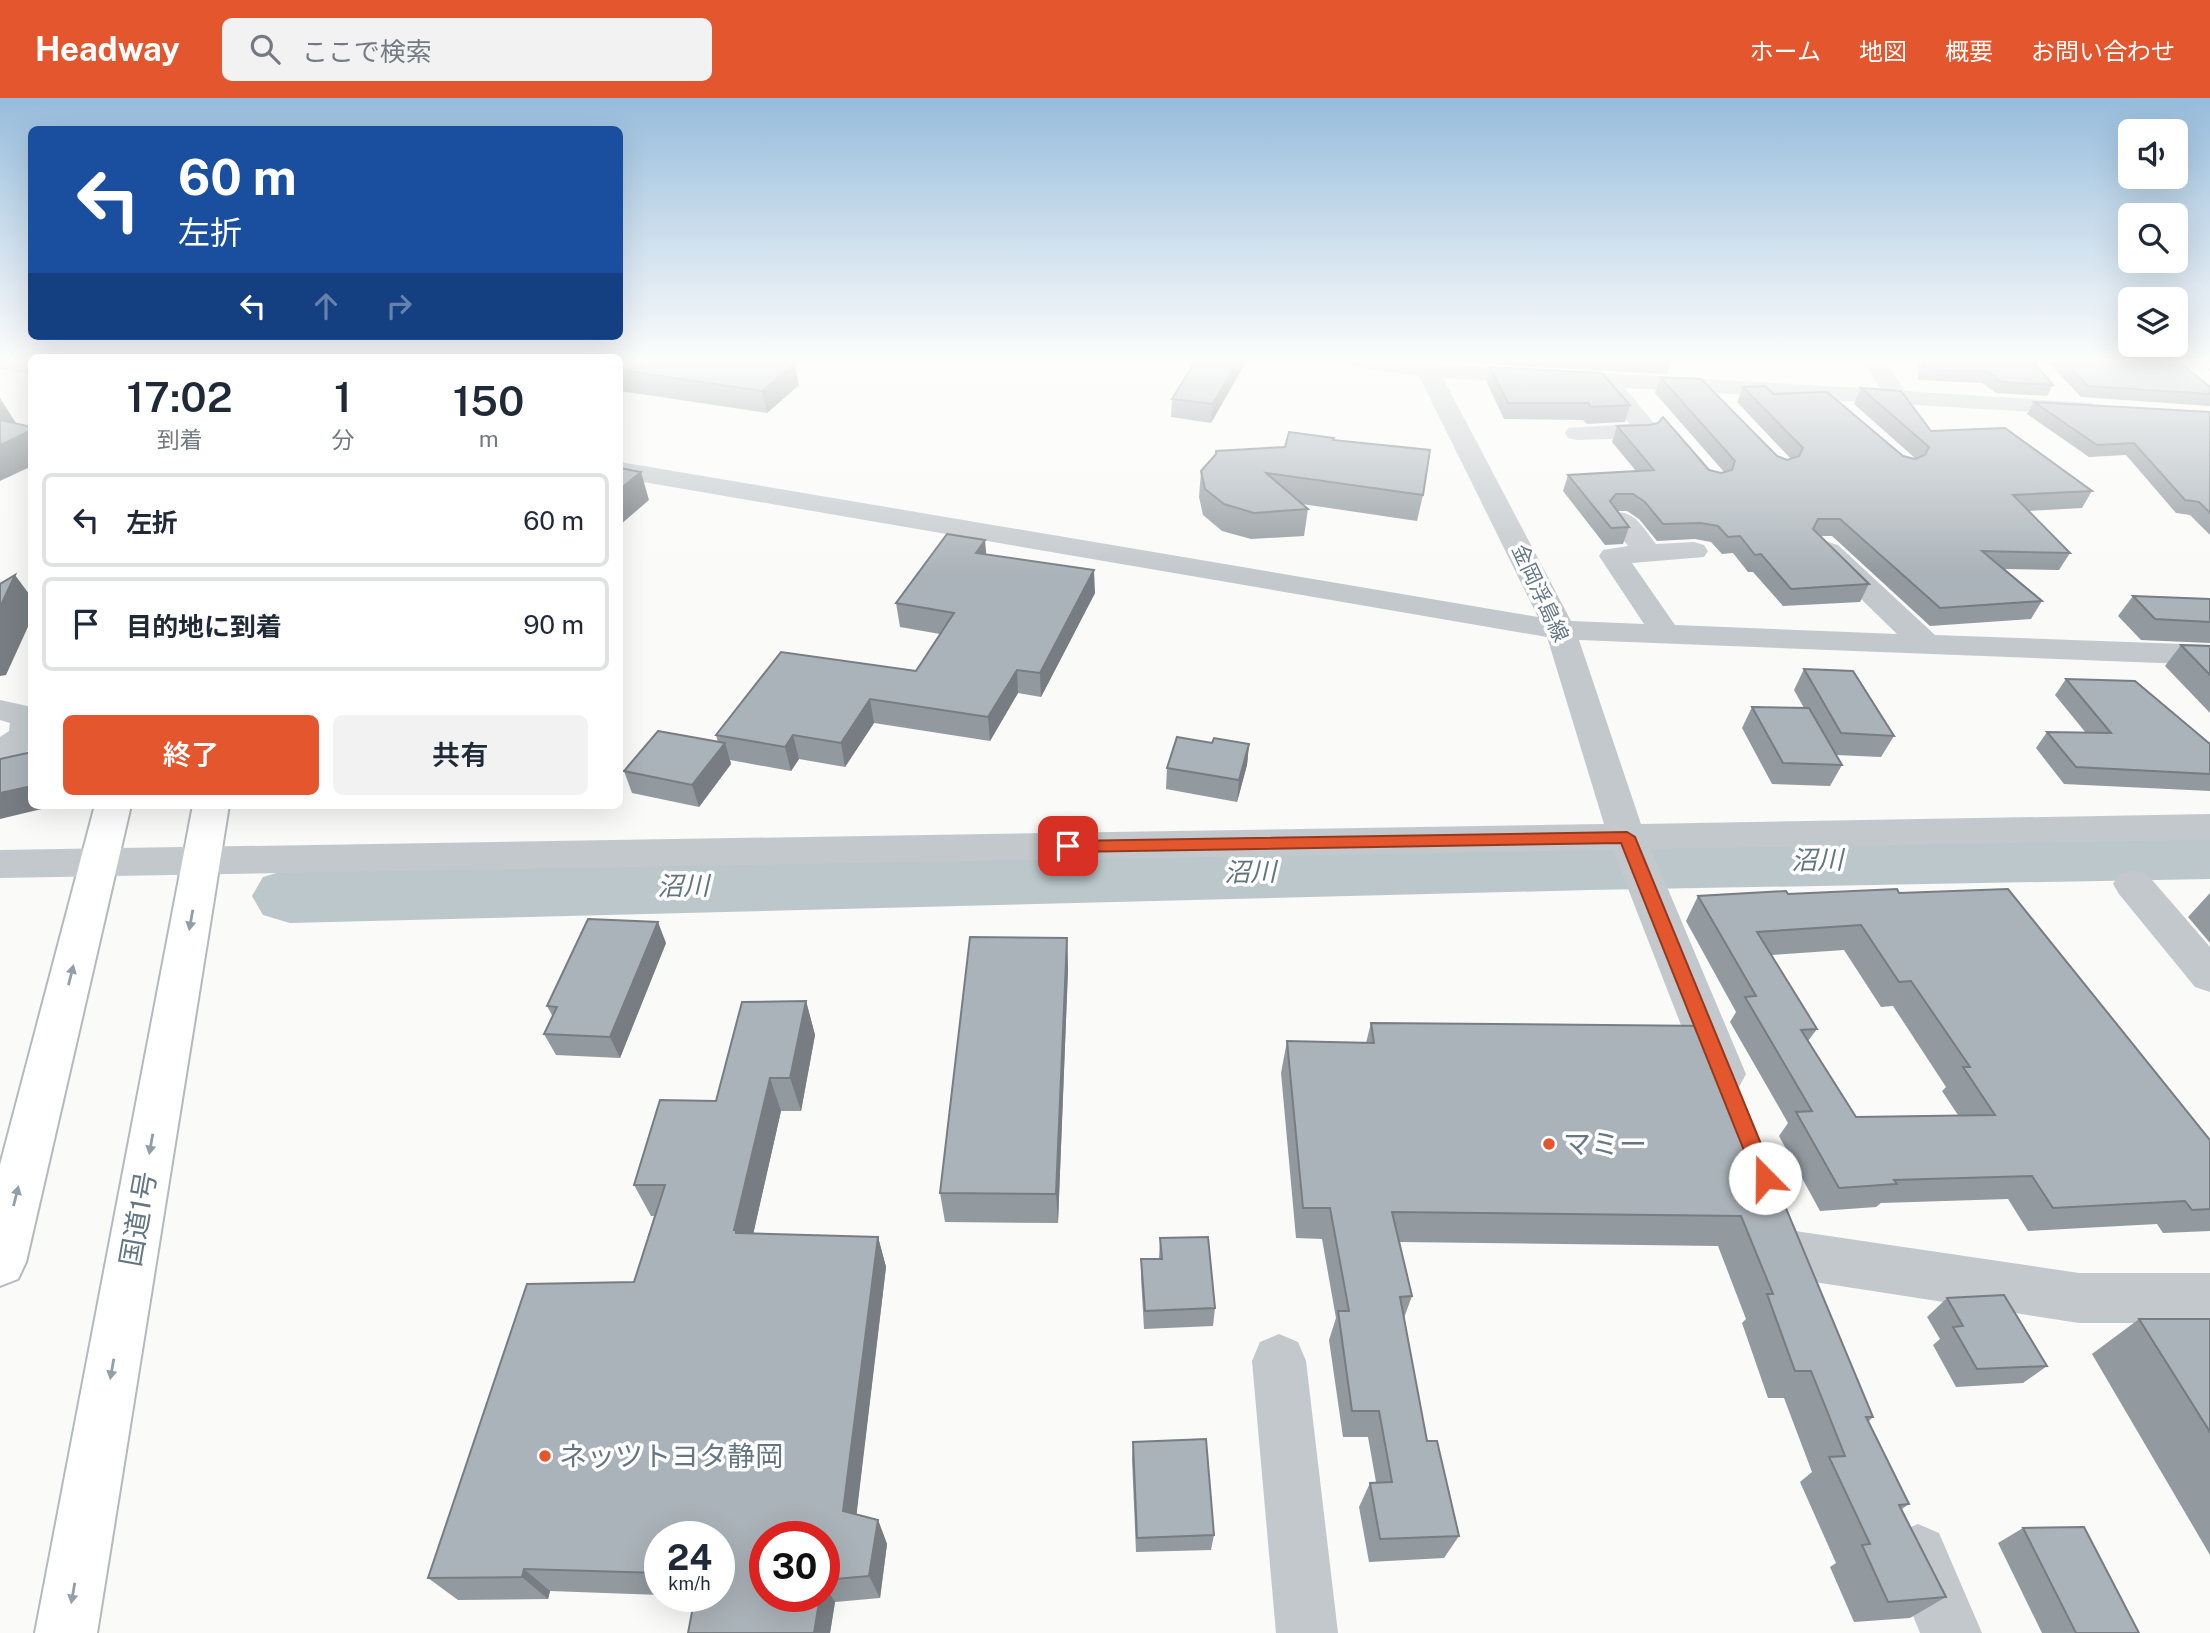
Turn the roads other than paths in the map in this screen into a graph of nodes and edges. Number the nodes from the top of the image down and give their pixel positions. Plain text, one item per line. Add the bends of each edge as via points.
1 (1459, 432) edge
2 (1622, 432) edge
3 (1577, 433) dead end
4 (623, 471) edge
5 (1621, 519) edge
6 (1821, 545) edge
7 (1694, 551) dead end
8 (1648, 554) junction
9 (1560, 630) junction
10 (1665, 634) junction
11 (1926, 644) junction
12 (2210, 655) edge
13 (0, 710) edge
14 (0, 754) edge
15 (112, 809) edge
16 (210, 809) edge
17 (2210, 827) edge
18 (1627, 837) junction
19 (202, 860) junction
20 (99, 862) junction
21 (0, 864) edge
22 (2133, 884) dead end
23 (2210, 976) edge
24 (1739, 1114) edge
25 (0, 1262) edge
26 (2210, 1298) edge
27 (1816, 1306) edge
28 (1279, 1361) dead end
29 (1899, 1507) edge
30 (66, 1633) edge
31 (1307, 1633) edge
32 (1951, 1633) edge

1 - 9 street, 金岡浮島線
2 - 3 street
4 - 9 street
5 - 8 street
6 - 11 street
7 - 8 street
8 - 10 street via 1613,556
9 - 10 street
9 - 18 street, 金岡浮島線
10 - 11 street
11 - 12 street
13 - 14 street via 28,717 25,737
15 - 20 main road
16 - 19 main road, 国道1号
17 - 18 street
18 - 19 street
18 - 24 street, 金岡浮島線
19 - 20 street
19 -> 30 main road, 国道1号
20 - 21 street
25 -> 20 main road
22 - 23 street
26 - 27 street via 2079,1298 1788,1236
28 - 31 street
29 - 32 street

